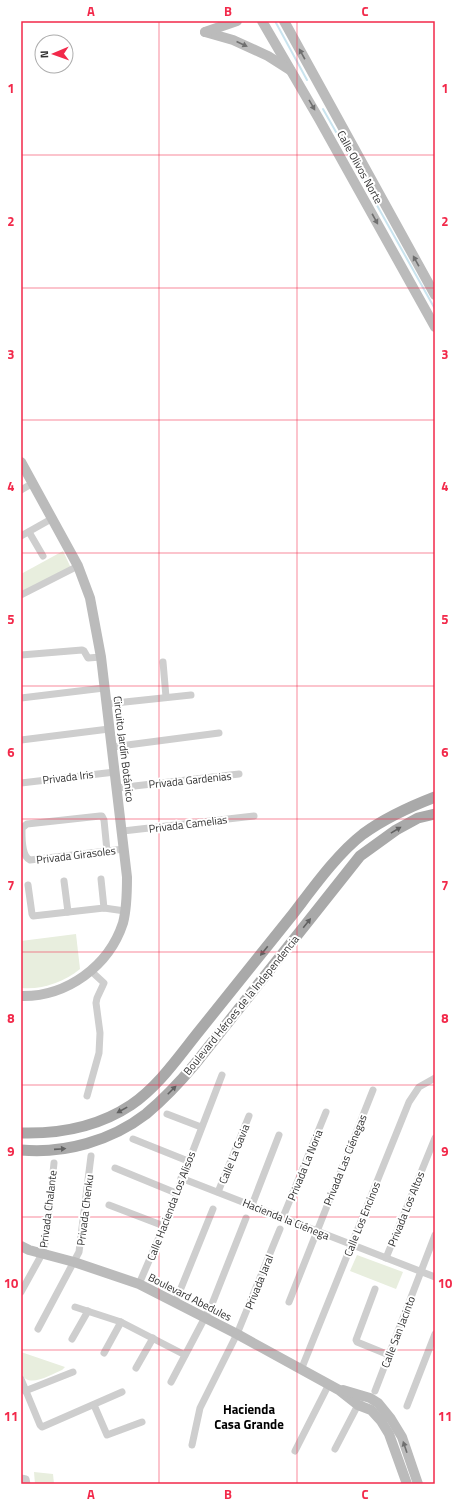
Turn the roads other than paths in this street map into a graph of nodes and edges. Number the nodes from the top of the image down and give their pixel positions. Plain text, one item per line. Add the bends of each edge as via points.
1 (237, 21) edge
2 (262, 21) edge
3 (284, 21) edge
4 (292, 71) junction
5 (435, 295) edge
6 (435, 327) edge
7 (21, 462) edge
8 (33, 483) junction
9 (21, 490) edge
10 (53, 518) junction
11 (29, 532) junction
12 (21, 536) edge
13 (43, 556) dead end
14 (78, 566) junction
15 (21, 595) edge
16 (21, 654) edge
17 (101, 657) junction
18 (163, 662) dead end
19 (104, 688) junction
20 (191, 695) dead end
21 (166, 697) junction
22 (21, 698) edge
23 (106, 704) junction
24 (109, 730) junction
25 (219, 733) dead end
26 (21, 740) edge
27 (112, 747) junction
28 (115, 772) junction
29 (239, 774) dead end
30 (21, 783) edge
31 (117, 788) junction
32 (435, 797) edge
33 (435, 814) edge
34 (254, 816) dead end
35 (122, 831) junction
36 (349, 846) junction
37 (124, 849) junction
38 (107, 851) junction
39 (101, 879) dead end
40 (64, 881) dead end
41 (340, 881) junction
42 (28, 885) dead end
43 (104, 908) junction
44 (68, 912) junction
45 (125, 912) junction
46 (92, 971) junction
47 (21, 996) edge
48 (222, 1075) dead end
49 (435, 1078) edge
50 (373, 1090) dead end
51 (87, 1096) dead end
52 (326, 1112) dead end
53 (167, 1114) dead end
54 (249, 1116) dead end
55 (201, 1127) junction
56 (21, 1133) edge
57 (279, 1134) dead end
58 (435, 1138) edge
59 (133, 1139) dead end
60 (21, 1150) edge
61 (91, 1156) dead end
62 (188, 1161) junction
63 (54, 1163) dead end
64 (115, 1168) dead end
65 (181, 1178) junction
66 (218, 1192) junction
67 (176, 1193) junction
68 (109, 1204) dead end
69 (252, 1205) junction
70 (213, 1209) dead end
71 (283, 1217) junction
72 (246, 1218) dead end
73 (164, 1226) junction
74 (280, 1229) dead end
75 (317, 1231) junction
76 (435, 1235) edge
77 (352, 1245) junction
78 (21, 1246) edge
79 (42, 1254) junction
80 (386, 1258) junction
81 (74, 1262) junction
82 (421, 1272) junction
83 (435, 1277) edge
84 (139, 1284) junction
85 (375, 1289) dead end
86 (21, 1292) edge
87 (289, 1302) dead end
88 (175, 1303) junction
89 (75, 1307) dead end
90 (88, 1311) junction
91 (205, 1318) junction
92 (122, 1322) junction
93 (38, 1329) dead end
94 (237, 1334) junction
95 (435, 1334) edge
96 (153, 1338) junction
97 (72, 1339) dead end
98 (104, 1353) dead end
99 (185, 1355) junction
100 (389, 1355) junction
101 (136, 1368) dead end
102 (301, 1370) junction
103 (73, 1372) dead end
104 (21, 1379) edge
105 (171, 1382) dead end
106 (329, 1384) junction
107 (26, 1391) junction
108 (375, 1391) dead end
109 (122, 1392) dead end
110 (360, 1400) junction
111 (94, 1405) junction
112 (407, 1406) dead end
113 (142, 1422) dead end
114 (192, 1445) dead end
115 (335, 1449) dead end
116 (295, 1451) dead end
117 (407, 1484) edge
118 (418, 1484) edge

1 -> 4 street via 205,32 233,40 268,56
2 - 4 street, Calle Olivos Norte
5 -> 3 street, Calle Olivos Norte
4 -> 6 street, Calle Olivos Norte
7 - 8 street, Circuito Jardín Botánico
8 - 9 street
8 - 10 street, Circuito Jardín Botánico
10 - 11 street
10 - 14 street, Circuito Jardín Botánico
11 - 12 street
11 - 13 street
14 - 15 street
14 - 17 street, Circuito Jardín Botánico via 90,598
16 - 17 street via 82,650 88,658
17 - 19 street, Circuito Jardín Botánico
18 - 21 street
19 - 22 street
19 - 23 street, Circuito Jardín Botánico
20 - 21 street
21 - 23 street
23 - 24 street, Circuito Jardín Botánico
24 - 26 street
24 - 27 street, Circuito Jardín Botánico
25 - 27 street
27 - 28 street, Circuito Jardín Botánico
28 - 30 street, Privada Iris
28 - 31 street, Circuito Jardín Botánico
29 - 31 street, Privada Gardenias
31 - 35 street, Circuito Jardín Botánico
32 - 36 main road, Boulevard Héroes de la Independencia via 396,813
41 -> 33 main road, Boulevard Héroes de la Independencia via 360,856 378,842 418,818
34 - 35 street, Privada Camelias
35 - 37 street, Circuito Jardín Botánico
36 - 41 main road via 336,871
36 -> 56 main road, Boulevard Héroes de la Independencia via 149,1091 111,1116 90,1124 67,1130
37 - 38 street, Privada Girasoles
37 - 45 street, Circuito Jardín Botánico via 127,877
38 - 38 street, Privada Girasoles via 102,816 24,825 22,830 24,851 28,859
39 - 43 street
40 - 44 street
60 -> 41 main road, Boulevard Héroes de la Independencia via 67,1148 89,1143 113,1134 144,1116 195,1064
42 - 44 street via 33,916
43 - 44 street
43 - 45 street
45 - 46 street, Circuito Jardín Botánico via 113,944
46 - 47 street, Circuito Jardín Botánico via 63,989 35,996
46 - 51 street via 104,983 96,1004 100,1033 99,1053
48 - 55 street, Calle Hacienda Los Alisos
49 - 77 street, Calle Los Encinos via 419,1087 409,1102
50 - 75 street, Privada Las Ciénegas
52 - 71 street, Privada La Noria
53 - 55 street
54 - 66 street, Calle La Gavia
55 - 62 street, Calle Hacienda Los Alisos
57 - 69 street
58 - 80 street, Privada Los Altos
59 - 62 street
61 - 81 street, Privada Chenku via 80,1246
62 - 65 street, Calle Hacienda Los Alisos
63 - 79 street, Privada Chalante via 46,1240
64 - 67 street
65 - 66 street, Hacienda la Ciénega
65 - 67 street, Calle Hacienda Los Alisos
66 - 69 street, Hacienda la Ciénega
67 - 73 street, Calle Hacienda Los Alisos
68 - 73 street
69 - 71 street, Hacienda la Ciénega
70 - 88 street
71 - 75 street, Hacienda la Ciénega
72 - 91 street via 218,1293
73 - 84 street, Calle Hacienda Los Alisos
74 - 94 street, Privada Jaral
75 - 77 street, Hacienda la Ciénega
75 - 87 street, Privada Las Ciénegas
76 - 82 street, Calle San Jacinto
77 - 80 street, Hacienda la Ciénega
77 - 102 street, Calle Los Encinos
78 - 79 street, Boulevard Abedules
79 - 81 street, Boulevard Abedules
79 - 86 street, Privada Chalante
80 - 82 street, Hacienda la Ciénega
81 - 84 street, Boulevard Abedules
81 - 93 street, Privada Chenku
82 - 83 street, Hacienda la Ciénega
82 - 100 street, Calle San Jacinto
84 - 88 street, Boulevard Abedules
85 - 100 street via 356,1341
88 - 91 street, Boulevard Abedules
89 - 90 street
90 - 92 street
90 - 97 street
91 - 94 street, Boulevard Abedules
91 - 99 street
92 - 96 street
92 - 98 street
94 - 102 street, Boulevard Abedules
94 - 114 street, Privada Jaral via 200,1408
95 - 112 street
96 - 99 street
96 - 101 street
99 - 105 street
100 - 108 street, Calle San Jacinto
102 - 106 street, Boulevard Abedules
103 - 107 street
104 - 107 street
106 - 110 street, Boulevard Abedules
106 - 116 street
107 - 111 street via 43,1427
109 - 111 street
110 - 115 street
110 - 117 street, Boulevard Abedules via 381,1421 389,1434
118 -> 110 street, Boulevard Abedules via 402,1437 392,1419 378,1403
111 - 113 street via 106,1434

